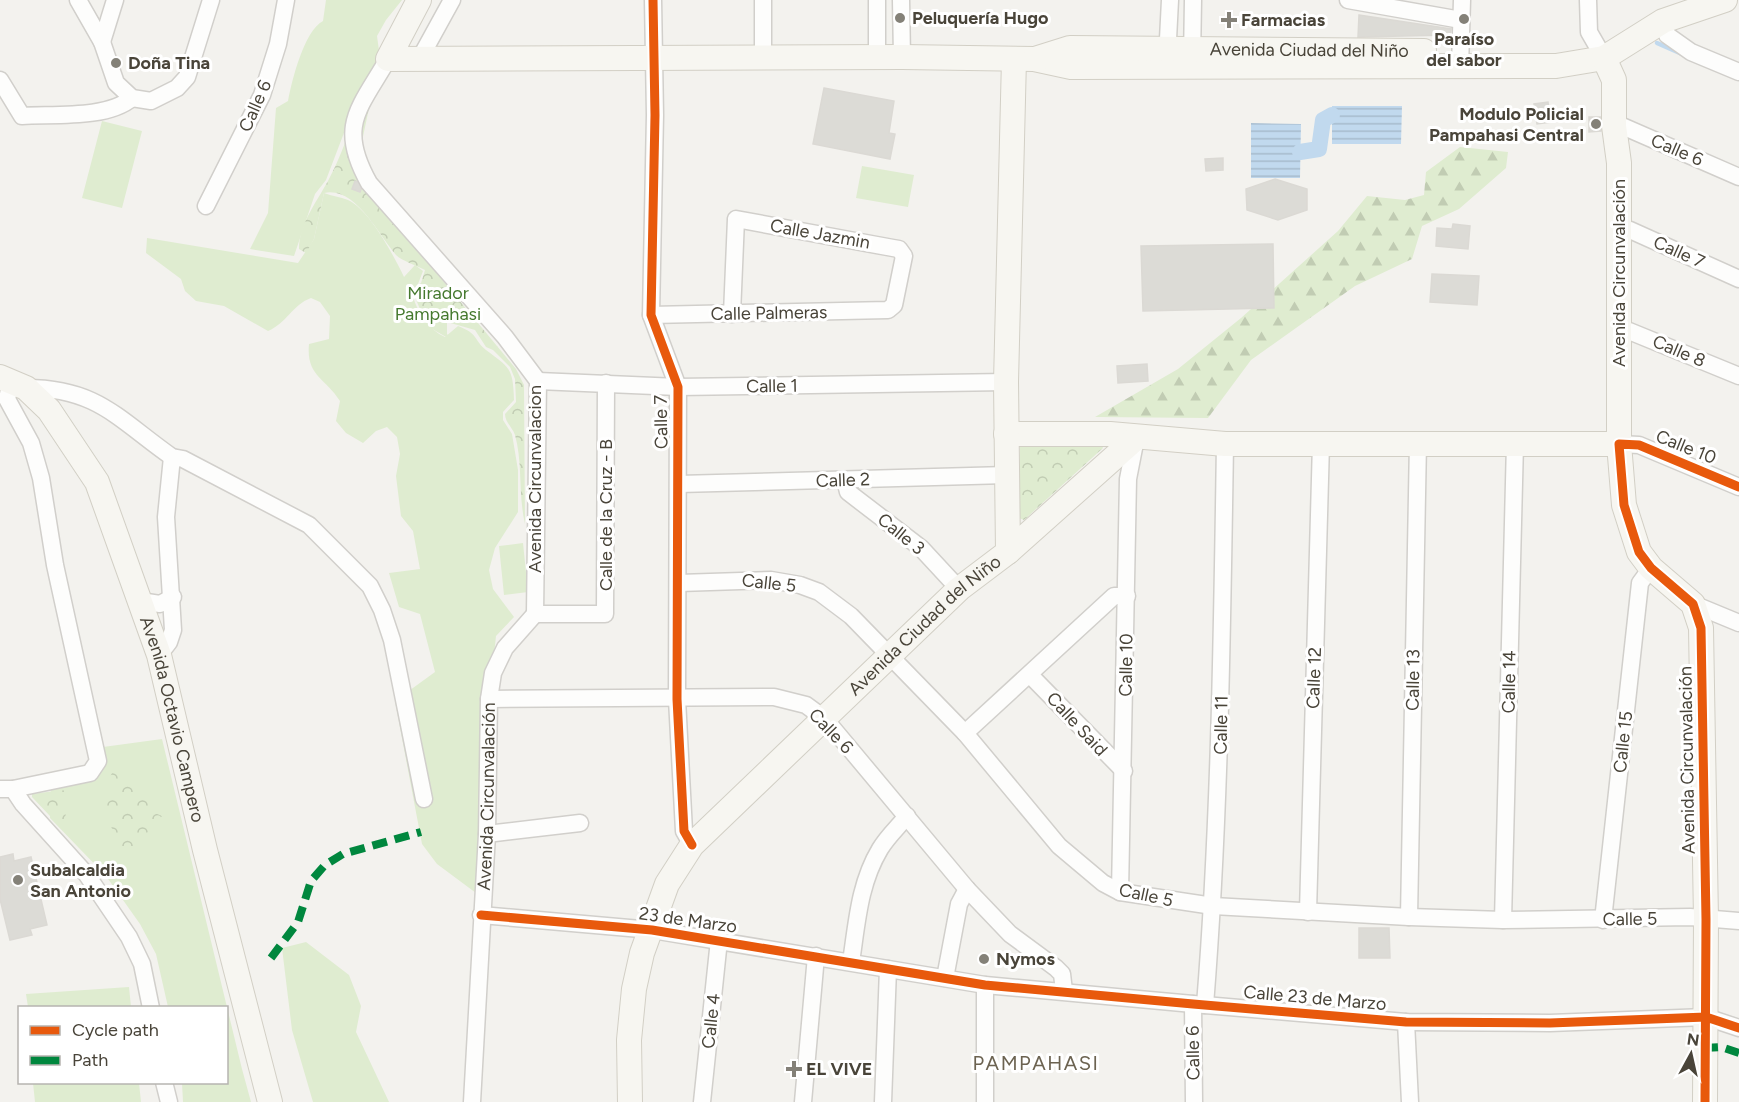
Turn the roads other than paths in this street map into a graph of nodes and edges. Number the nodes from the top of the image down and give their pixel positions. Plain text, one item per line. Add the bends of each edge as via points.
1 (78, 0) edge
2 (115, 0) edge
3 (212, 0) edge
4 (286, 0) edge
5 (419, 0) edge
6 (452, 0) edge
7 (653, 0) edge
8 (763, 0) edge
9 (878, 0) edge
10 (900, 0) edge
11 (1170, 0) edge
12 (1193, 0) edge
13 (1348, 0) edge
14 (1462, 0) edge
15 (1588, 0) edge
16 (1725, 0) edge
17 (1461, 20) junction
18 (1663, 21) junction
19 (102, 42) junction
20 (877, 57) junction
21 (902, 57) junction
22 (388, 59) junction
23 (653, 59) junction
24 (763, 59) junction
25 (1024, 59) junction
26 (1167, 59) junction
27 (1192, 59) junction
28 (1594, 59) junction
29 (419, 60) junction
30 (1460, 60) junction
31 (1739, 72) edge
32 (0, 80) edge
33 (132, 98) junction
34 (1614, 126) junction
35 (1739, 177) edge
36 (206, 206) dead end
37 (1619, 229) junction
38 (1739, 279) edge
39 (888, 310) joint
40 (732, 314) junction
41 (651, 315) junction
42 (1618, 331) junction
43 (1739, 376) edge
44 (538, 381) junction
45 (12, 382) edge
46 (1006, 382) junction
47 (606, 383) junction
48 (678, 387) junction
49 (1006, 434) junction
50 (1136, 438) junction
51 (1418, 442) junction
52 (1321, 443) junction
53 (1515, 443) junction
54 (1225, 444) junction
55 (1620, 444) junction
56 (172, 457) junction
57 (1007, 475) junction
58 (845, 480) junction
59 (679, 484) junction
60 (1739, 487) edge
61 (1008, 552) junction
62 (1651, 568) junction
63 (679, 582) junction
64 (958, 589) junction
65 (1127, 596) junction
66 (173, 597) junction
67 (140, 601) junction
68 (1693, 604) junction
69 (535, 614) junction
70 (1739, 623) edge
71 (159, 655) junction
72 (890, 655) junction
73 (1030, 675) junction
74 (489, 699) junction
75 (677, 699) junction
76 (825, 719) junction
77 (964, 733) junction
78 (1124, 771) junction
79 (7, 789) edge
80 (424, 799) dead end
81 (907, 816) junction
82 (580, 823) dead end
83 (487, 834) junction
84 (692, 845) junction
85 (967, 889) junction
86 (1120, 892) junction
87 (1214, 906) junction
88 (1308, 912) junction
89 (482, 915) junction
90 (1409, 917) junction
91 (1706, 919) junction
92 (1503, 920) junction
93 (1603, 920) junction
94 (1739, 921) edge
95 (652, 930) junction
96 (719, 940) junction
97 (816, 956) junction
98 (851, 962) junction
99 (888, 969) junction
100 (945, 978) junction
101 (986, 985) junction
102 (1064, 991) junction
103 (1199, 1005) junction
104 (151, 1006) edge
105 (1706, 1017) junction
106 (1406, 1022) junction
107 (1739, 1028) edge
108 (165, 1084) edge
109 (169, 1102) edge
110 (270, 1102) edge
111 (472, 1102) edge
112 (630, 1102) edge
113 (702, 1102) edge
114 (803, 1102) edge
115 (883, 1102) edge
116 (985, 1102) edge
117 (1194, 1102) edge
118 (1410, 1102) edge
119 (1705, 1102) edge

1 - 19 street
2 - 19 street
3 - 33 street via 187,77 159,98
4 - 36 street, Calle 6 via 278,44 262,95
5 - 22 main road
6 - 29 street
7 - 23 street, Calle 7
8 - 24 street
9 - 20 street
10 - 21 street
11 - 26 street
12 - 27 street
13 - 17 street
14 - 17 street
15 - 28 street, Avenida Circunvalación
16 - 18 main road
17 - 30 street
18 - 28 main road
18 - 31 street via 1667,35 1691,52
19 - 33 street via 116,83
20 - 21 main road
20 - 24 main road
21 - 25 main road
22 - 29 main road
22 - 44 street, Avenida Circunvalacion via 354,118 352,139 356,159 369,183
23 - 24 main road
23 - 29 main road
23 - 41 street, Calle 7
25 - 26 main road, Avenida Ciudad del Niño via 1070,48
25 - 46 main road, Avenida Ciudad del Niño
26 - 27 main road, Avenida Ciudad del Niño
27 - 30 main road, Avenida Ciudad del Niño
28 - 30 main road, Avenida Ciudad del Niño via 1556,52
28 - 34 main road, Avenida Circunvalación via 1614,80
32 - 33 street via 22,116 105,111
34 - 35 street, Calle 6 via 1622,126
34 - 37 main road, Avenida Circunvalación via 1619,163
37 - 38 street, Calle 7 via 1630,230
37 - 42 main road, Avenida Circunvalación
39 - 40 street, Calle Palmeras
39 - 40 street, Calle Jazmin via 894,305 905,262 902,253 893,248 736,219
40 - 41 street, Calle Palmeras
41 - 48 street, Calle 7
42 - 43 street, Calle 8 via 1629,331
42 - 55 main road, Avenida Circunvalación
44 - 47 street, Calle 1
44 - 69 street, Avenida Circunvalacion
45 - 56 street via 55,388 100,403
45 - 67 main road, Avenida Octavio Campero via 49,410 97,482
45 - 79 street via 7,399 30,443 40,478 98,761 90,773
46 - 48 street, Calle 1
46 - 49 main road, Avenida Ciudad del Niño
47 - 48 street, Calle 1
47 - 69 street, Calle de la Cruz - B via 605,614
48 - 59 street, Calle 7
49 - 50 main road via 1110,434
49 - 57 main road, Avenida Ciudad del Niño
50 - 54 main road
50 - 61 main road
50 - 65 street, Calle 10 via 1128,479
51 - 52 main road
51 - 53 main road
51 - 90 street, Calle 13
52 - 54 main road
52 - 88 street, Calle 12
53 - 55 main road
53 - 92 street, Calle 14
54 - 87 street, Calle 11
55 - 60 street, Calle 10 via 1639,446
55 - 62 main road, Avenida Circunvalación via 1624,505 1639,552
56 - 66 street via 166,517
56 - 80 street via 183,459 309,525 370,586 392,640
57 - 58 street, Calle 2
57 - 61 main road, Avenida Ciudad del Niño
58 - 59 street, Calle 2
58 - 64 street, Calle 3 via 848,492 921,548
59 - 63 street, Calle 7
61 - 64 main road, Avenida Ciudad del Niño
62 - 68 main road, Avenida Circunvalación
62 - 93 street, Calle 15 via 1640,583
63 - 72 street, Calle 5 via 749,578 800,585 819,592 851,616
63 - 75 street, Calle 7
64 - 72 main road, Avenida Ciudad del Niño
65 - 73 street via 1114,596
65 - 78 street, Calle 10
66 - 67 street via 160,604
66 - 71 street via 173,630
67 - 71 main road, Avenida Octavio Campero
68 - 70 street
68 - 91 main road, Avenida Circunvalación via 1701,628
69 - 74 street, Avenida Circunvalación via 505,648 493,673
71 - 110 main road, Avenida Octavio Campero
72 - 76 main road, Avenida Ciudad del Niño
72 - 77 street, Calle 5
73 - 77 street
73 - 78 street, Calle Said
74 - 75 street, Calle 6
74 - 83 street, Avenida Circunvalación
75 - 76 street, Calle 6 via 790,699
75 - 84 street, Calle 7 via 684,831
76 - 81 street, Calle 6
76 - 84 main road, Avenida Ciudad del Niño
77 - 86 street, Calle 5 via 1059,846
78 - 86 street, Calle 10
79 - 104 street via 87,875 129,937 142,964
81 - 85 street, Calle 6
81 - 98 street via 881,847 869,871
82 - 83 street
83 - 89 street, Avenida Circunvalación
84 - 95 main road, Avenida Ciudad del Niño via 667,884 654,913
85 - 100 street via 959,904
85 - 102 street, Calle 6 via 1010,934 1062,974
86 - 87 street, Calle 5
87 - 88 street, Calle 5
87 - 103 street, Calle 11
88 - 90 street, Calle 5
89 - 95 street, 23 de Marzo
89 - 111 street, Avenida Circunvalación
90 - 92 street, Calle 5
91 - 93 street, Calle 5
91 - 94 street, Calle 5
91 - 105 main road, Avenida Circunvalación
92 - 93 street, Calle 5
95 - 96 street, 23 de Marzo
95 - 112 main road, Avenida Ciudad del Niño via 634,989 629,1040
96 - 97 street, 23 de Marzo
96 - 113 street, Calle 4
97 - 98 street, 23 de Marzo
97 - 114 street
98 - 99 street, 23 de Marzo
99 - 100 street, Calle 23 de Marzo
99 - 115 street
100 - 101 street, Calle 23 de Marzo
101 - 102 street, Calle 23 de Marzo
101 - 116 street
102 - 103 street, Calle 23 de Marzo
103 - 106 street, Calle 23 de Marzo
103 - 117 street, Calle 6
105 - 106 street, Calle 23 de Marzo via 1550,1023
105 - 107 street, Calle 23 de Marzo
105 - 119 main road, Avenida Circunvalación
106 - 118 street
108 - 109 street

